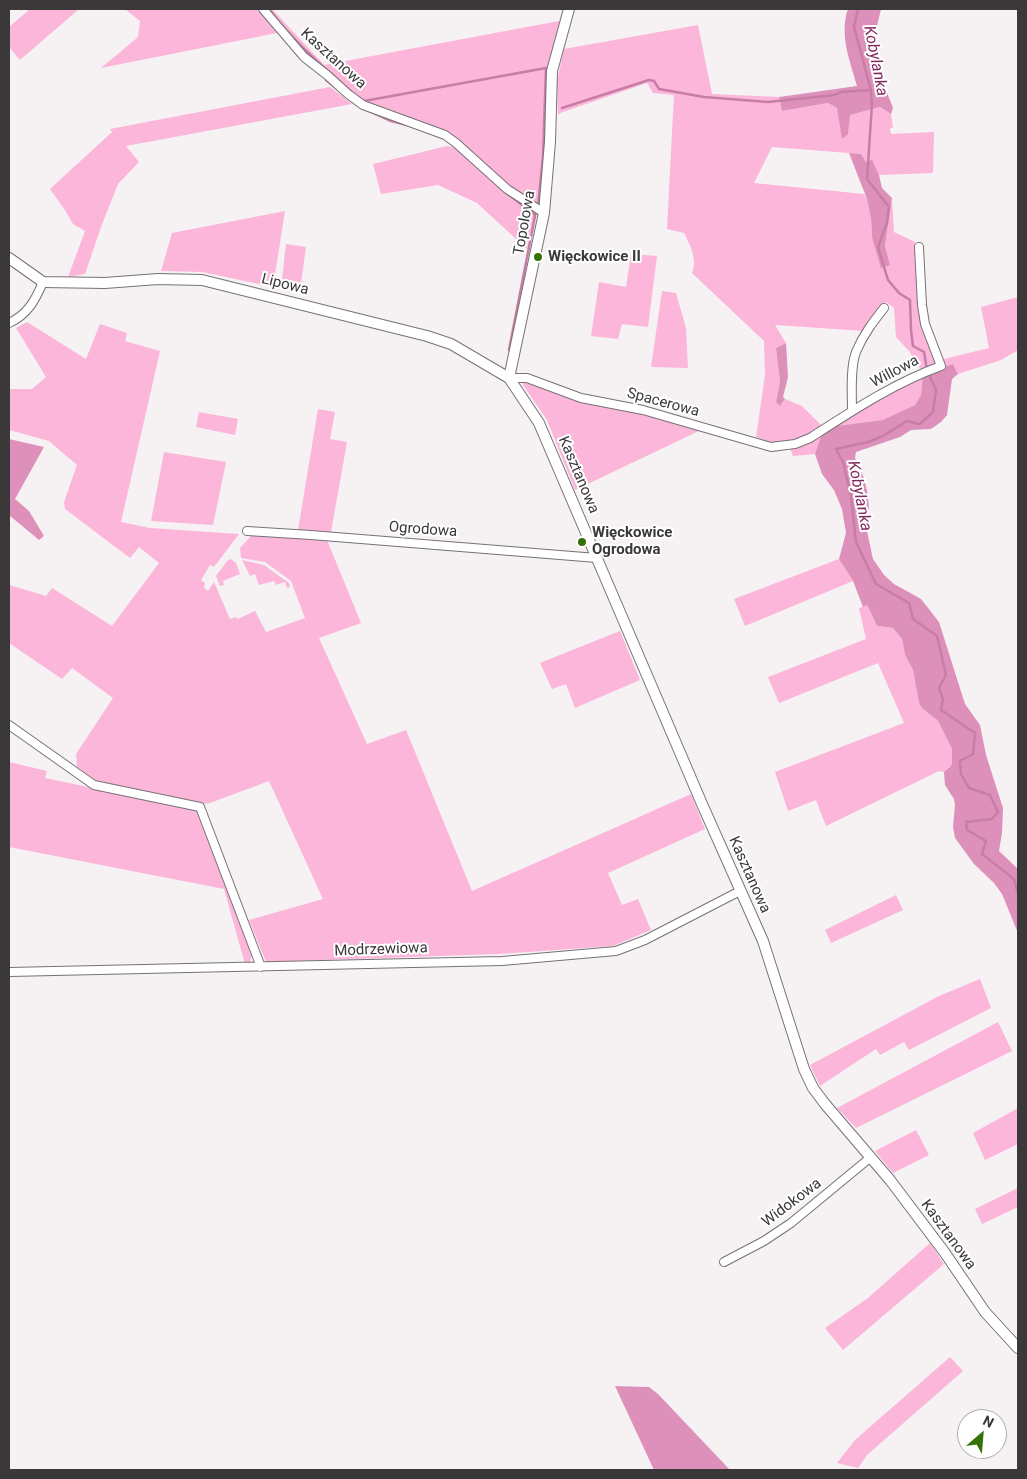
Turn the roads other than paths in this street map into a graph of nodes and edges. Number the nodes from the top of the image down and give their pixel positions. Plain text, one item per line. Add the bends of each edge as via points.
1 (262, 9) edge
2 (569, 9) edge
3 (544, 213) junction
4 (919, 247) dead end
5 (9, 258) edge
6 (43, 282) junction
7 (884, 308) dead end
8 (9, 323) edge
9 (508, 378) junction
10 (852, 411) junction
11 (810, 438) joint
12 (246, 531) dead end
13 (598, 558) junction
14 (9, 725) edge
15 (740, 891) junction
16 (261, 967) junction
17 (9, 972) edge
18 (871, 1157) junction
19 (724, 1262) dead end
20 (1018, 1348) edge

1 - 3 street, Kasztanowa via 304,57 363,105 445,135 507,190
2 - 3 street, Topolowa via 552,71
3 - 9 street, Topolowa
4 - 10 street, Willowa via 925,324 941,366 925,371
5 - 6 street
6 - 8 street via 29,310
6 - 9 street, Lipowa via 202,280 427,336 451,344
7 - 10 street via 855,354
9 - 11 street, Spacerowa via 527,378 581,398 643,410 771,446 795,444
9 - 13 street, Kasztanowa via 539,423
10 - 11 street, Willowa
12 - 13 street, Ogrodowa
13 - 15 street, Kasztanowa
14 - 16 street via 94,785 200,807
15 - 16 street, Modrzewiowa via 645,940 616,951 519,960
15 - 18 street, Kasztanowa via 763,941 813,1088
16 - 17 street, Modrzewiowa
18 - 19 street, Widokowa via 791,1223
18 - 20 street, Kasztanowa via 945,1253 985,1312

